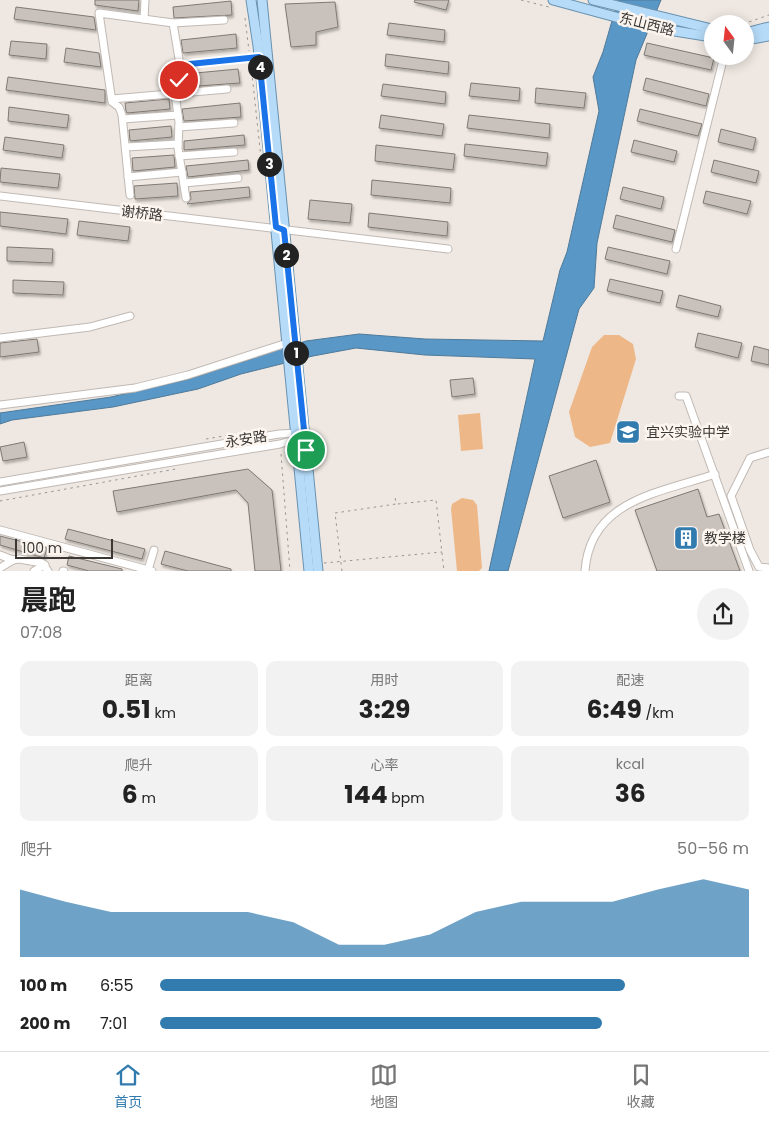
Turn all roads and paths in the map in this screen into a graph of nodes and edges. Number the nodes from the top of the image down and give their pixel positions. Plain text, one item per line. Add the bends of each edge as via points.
1 (145, 0) edge
2 (251, 0) edge
3 (262, 0) edge
4 (553, 0) edge
5 (593, 0) edge
6 (769, 15) edge
7 (144, 19) junction
8 (224, 20) dead end
9 (754, 20) edge
10 (173, 23) junction
11 (704, 27) edge
12 (769, 28) edge
13 (754, 30) edge
14 (704, 36) edge
15 (769, 36) edge
16 (754, 38) edge
17 (259, 57) junction
18 (180, 65) junction
19 (722, 65) edge
20 (227, 89) dead end
21 (177, 94) junction
22 (112, 99) junction
23 (178, 114) junction
24 (123, 119) junction
25 (234, 124) dead end
26 (179, 127) junction
27 (178, 144) junction
28 (126, 147) junction
29 (234, 152) dead end
30 (179, 156) junction
31 (182, 172) junction
32 (128, 177) junction
33 (238, 178) dead end
34 (184, 184) junction
35 (130, 195) dead end
36 (0, 196) edge
37 (186, 198) dead end
38 (280, 228) junction
39 (448, 248) dead end
40 (676, 249) dead end
41 (130, 316) dead end
42 (0, 338) edge
43 (291, 343) junction
44 (679, 396) dead end
45 (0, 405) edge
46 (299, 436) junction
47 (769, 452) edge
48 (281, 454) dead end
49 (184, 468) dead end
50 (45, 474) junction
51 (715, 474) junction
52 (0, 482) edge
53 (46, 482) junction
54 (0, 492) edge
55 (395, 496) dead end
56 (0, 501) edge
57 (396, 504) junction
58 (0, 530) edge
59 (154, 550) dead end
60 (442, 552) junction
61 (0, 555) edge
62 (13, 560) junction
63 (341, 561) junction
64 (321, 567) edge
65 (0, 568) edge
66 (46, 568) edge
67 (769, 568) edge
68 (148, 570) edge
69 (34, 571) edge
70 (290, 571) edge
71 (309, 571) edge
72 (342, 571) edge
73 (444, 571) edge
74 (585, 571) edge
75 (749, 571) edge

1 - 7 street
2 - 17 main road
3 - 38 main road
4 - 14 main road, 东山西路 via 656,28
5 - 11 main road, 东山西路
6 - 9 path
7 - 10 street
7 - 22 street via 100,13
8 - 10 street
10 - 18 street
12 - 13 main road
15 - 16 main road
17 - 18 street
17 - 38 main road
18 - 21 street
19 - 40 street
20 - 21 street
21 - 22 street
21 - 23 street
22 - 24 street
23 - 24 street
23 - 26 street
24 - 28 street
25 - 26 street
26 - 27 street
27 - 28 street
27 - 30 street
28 - 32 street
29 - 30 street
30 - 31 street
31 - 32 street
31 - 34 street
32 - 35 street
33 - 34 street
34 - 37 street
36 - 38 street, 谢桥路
38 - 39 street, 谢桥路
38 - 43 main road
41 - 42 street via 90,327
43 - 45 street via 135,388
43 - 46 main road
44 - 51 street via 686,396
46 - 50 street, 永安路
46 - 53 street, 永安路
46 - 64 main road
46 - 71 main road
47 - 67 street via 750,458 731,496 750,550 759,567
48 - 70 path
49 - 56 path
50 - 52 street, 永安路
50 - 53 street
51 - 74 street via 618,508 602,523 593,538
51 - 75 street
53 - 54 street, 永安路
55 - 57 path
57 - 60 path via 436,500
57 - 63 path via 336,513
58 - 68 street
59 - 68 street
60 - 63 path
60 - 73 path
61 - 62 street
62 - 65 street
62 - 66 street
63 - 64 path
63 - 72 path
66 - 69 street

